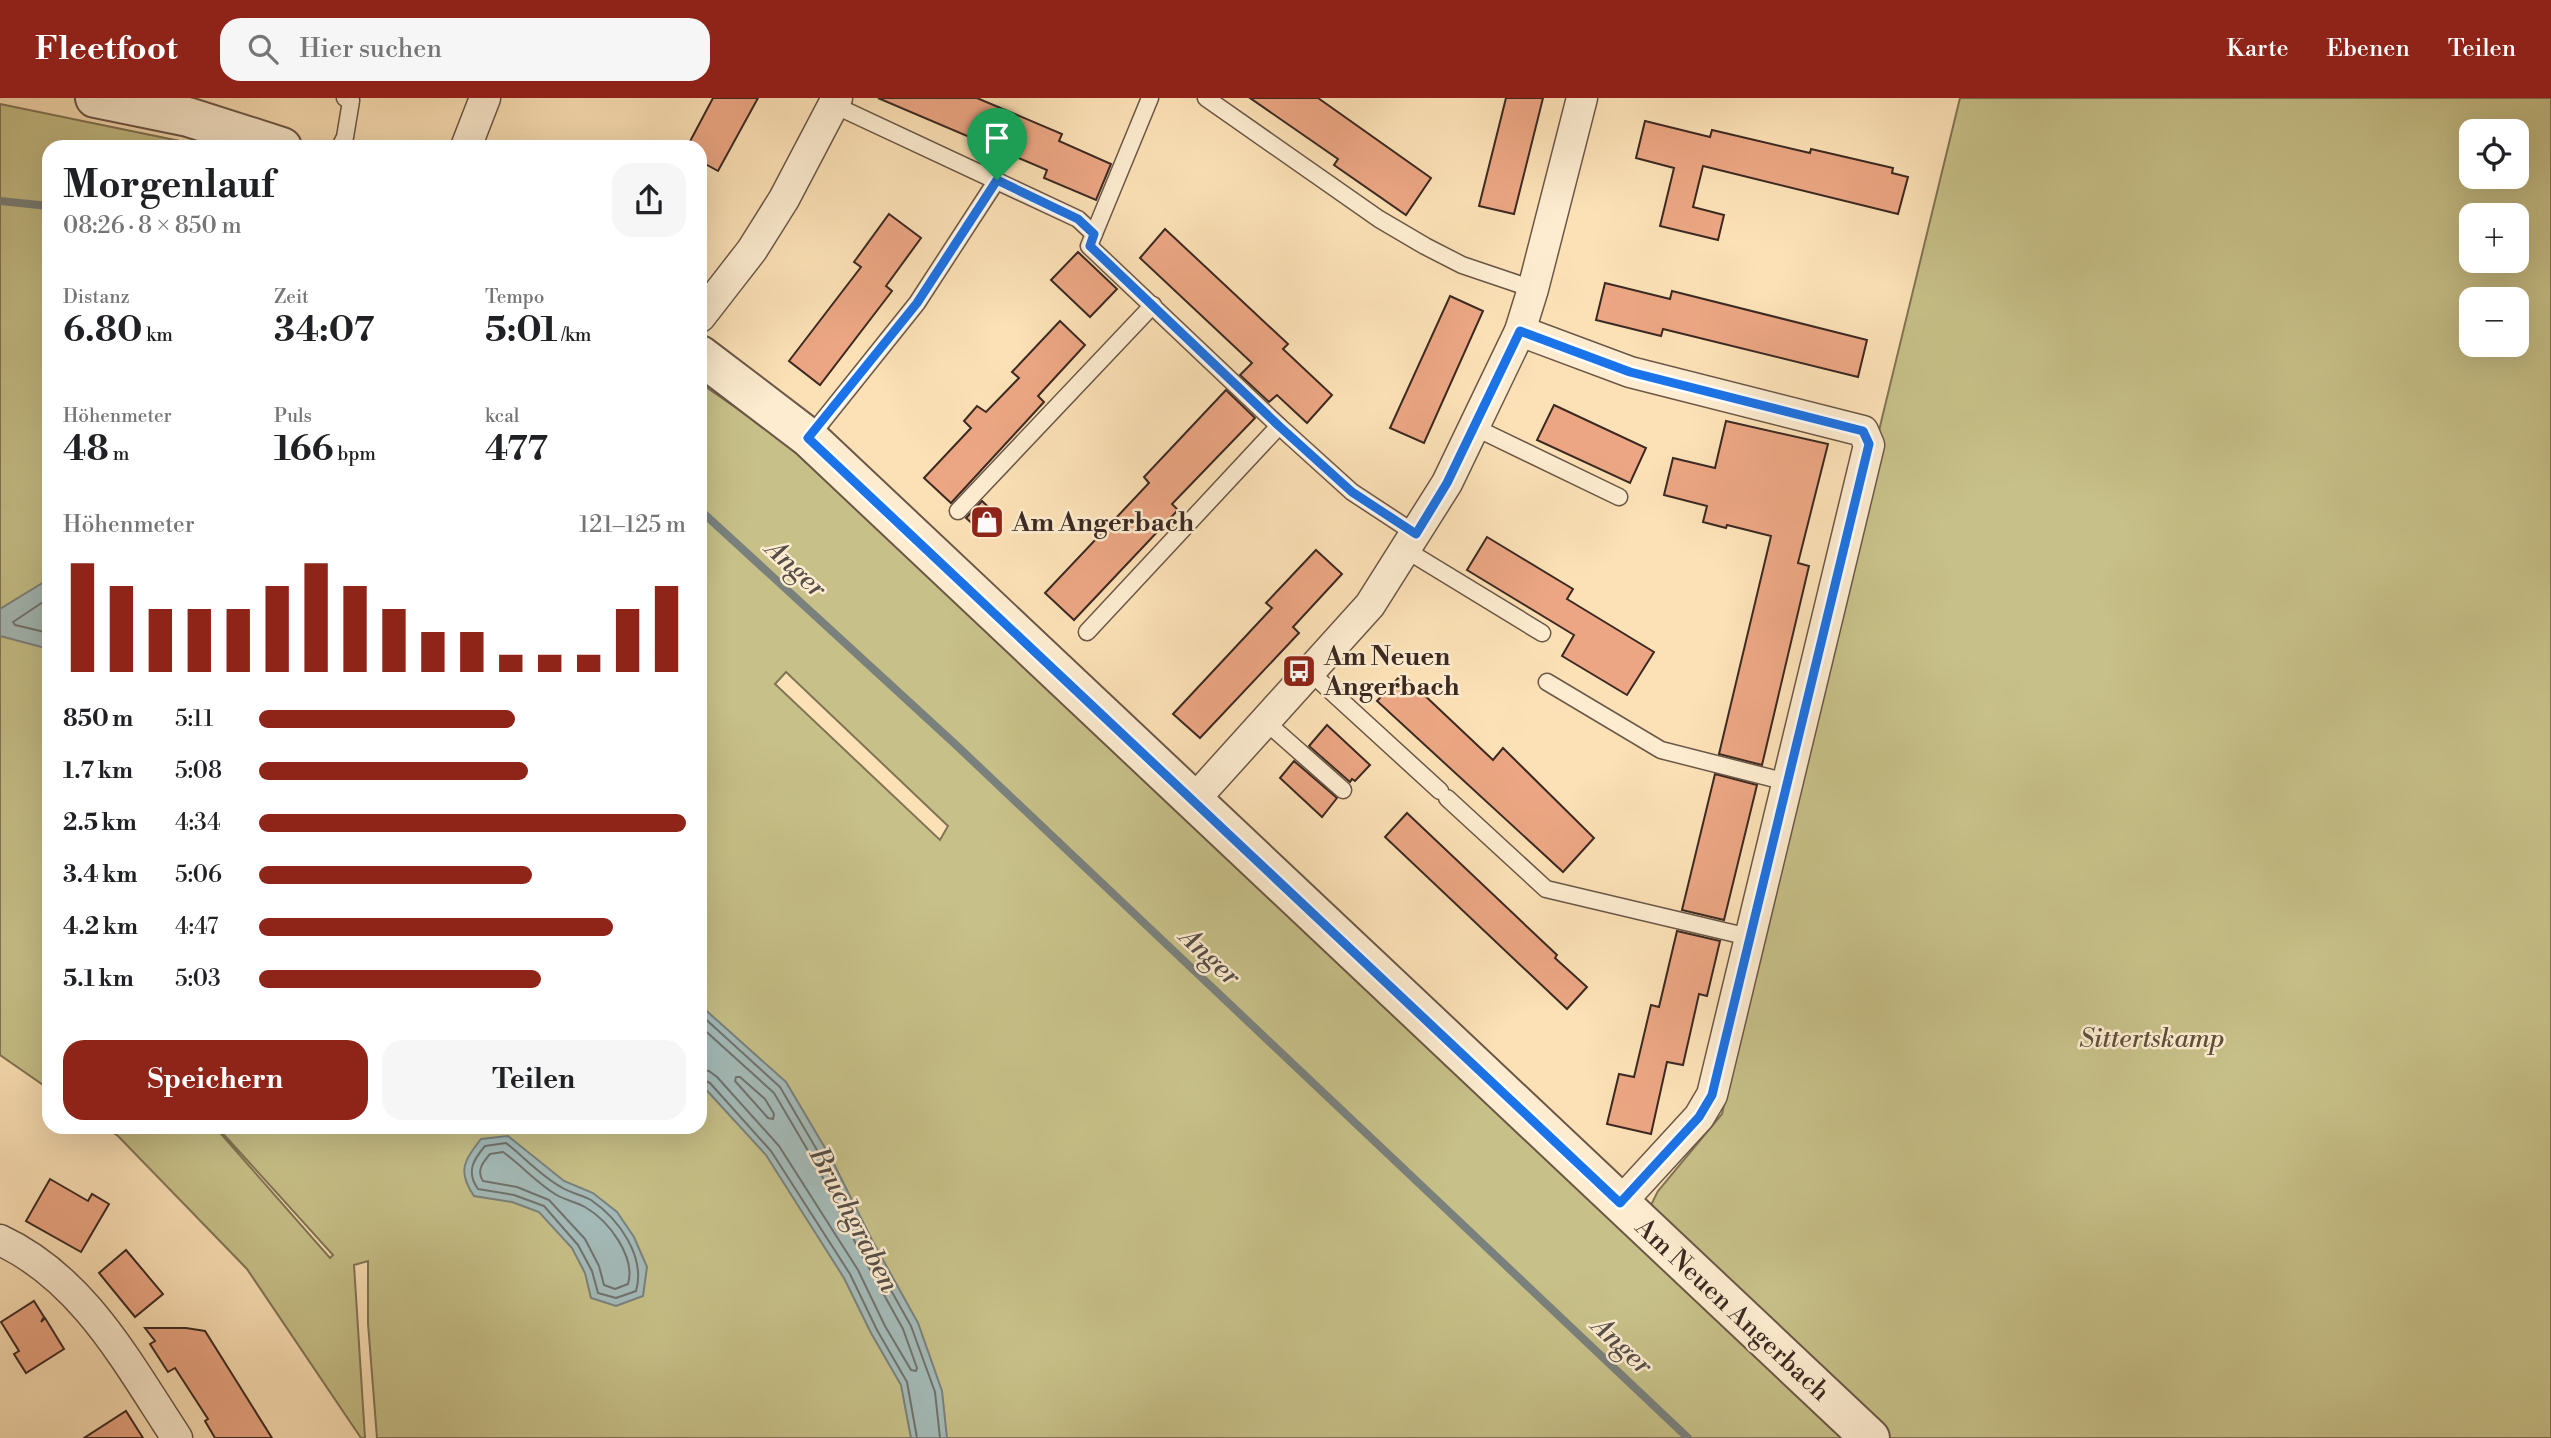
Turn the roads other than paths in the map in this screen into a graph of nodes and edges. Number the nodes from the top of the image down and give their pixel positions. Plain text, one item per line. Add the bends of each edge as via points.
1 (95, 98) edge
2 (345, 98) edge
3 (485, 98) edge
4 (1150, 98) edge
5 (1206, 98) edge
6 (1582, 98) edge
7 (836, 101) edge
8 (260, 140) edge
9 (344, 140) edge
10 (469, 140) edge
11 (997, 180) junction
12 (1094, 234) junction
13 (1533, 289) junction
14 (1153, 305) junction
15 (707, 308) edge
16 (1520, 331) junction
17 (707, 360) edge
18 (1279, 426) junction
19 (1474, 427) junction
20 (808, 438) junction
21 (1619, 497) dead end
22 (958, 510) dead end
23 (1411, 542) junction
24 (1087, 632) dead end
25 (1542, 633) dead end
26 (1311, 673) junction
27 (1547, 682) dead end
28 (1266, 722) junction
29 (1787, 782) junction
30 (1343, 790) dead end
31 (1194, 800) junction
32 (1749, 937) junction
33 (1620, 1203) junction
34 (0, 1240) edge
35 (177, 1438) edge
36 (1870, 1438) edge

1 - 8 street via 188,117
2 - 9 lane via 351,101
3 - 10 street
4 - 12 lane
5 - 13 lane via 1425,246 1462,265
6 - 13 street
7 - 11 lane
7 - 15 street via 765,229
11 - 12 lane via 1078,219
11 - 20 lane via 917,303
12 - 14 lane via 1090,246
13 - 16 street
14 - 18 lane
14 - 22 lane
16 - 19 street
16 - 29 street via 1630,372 1863,431 1869,444
17 - 20 street, Am Neuen Angerbach
18 - 23 lane
18 - 24 lane
19 - 21 lane
19 - 23 street
20 - 31 street, Am Neuen Angerbach
23 - 25 lane
23 - 26 street via 1370,605
26 - 28 street
26 - 32 lane via 1546,889
27 - 29 lane via 1661,750
28 - 30 lane
28 - 31 street
29 - 32 street
31 - 33 street, Am Neuen Angerbach
32 - 33 street via 1712,1095 1699,1117
33 - 36 street, Am Neuen Angerbach
34 - 35 street via 26,1252 59,1278 100,1320

